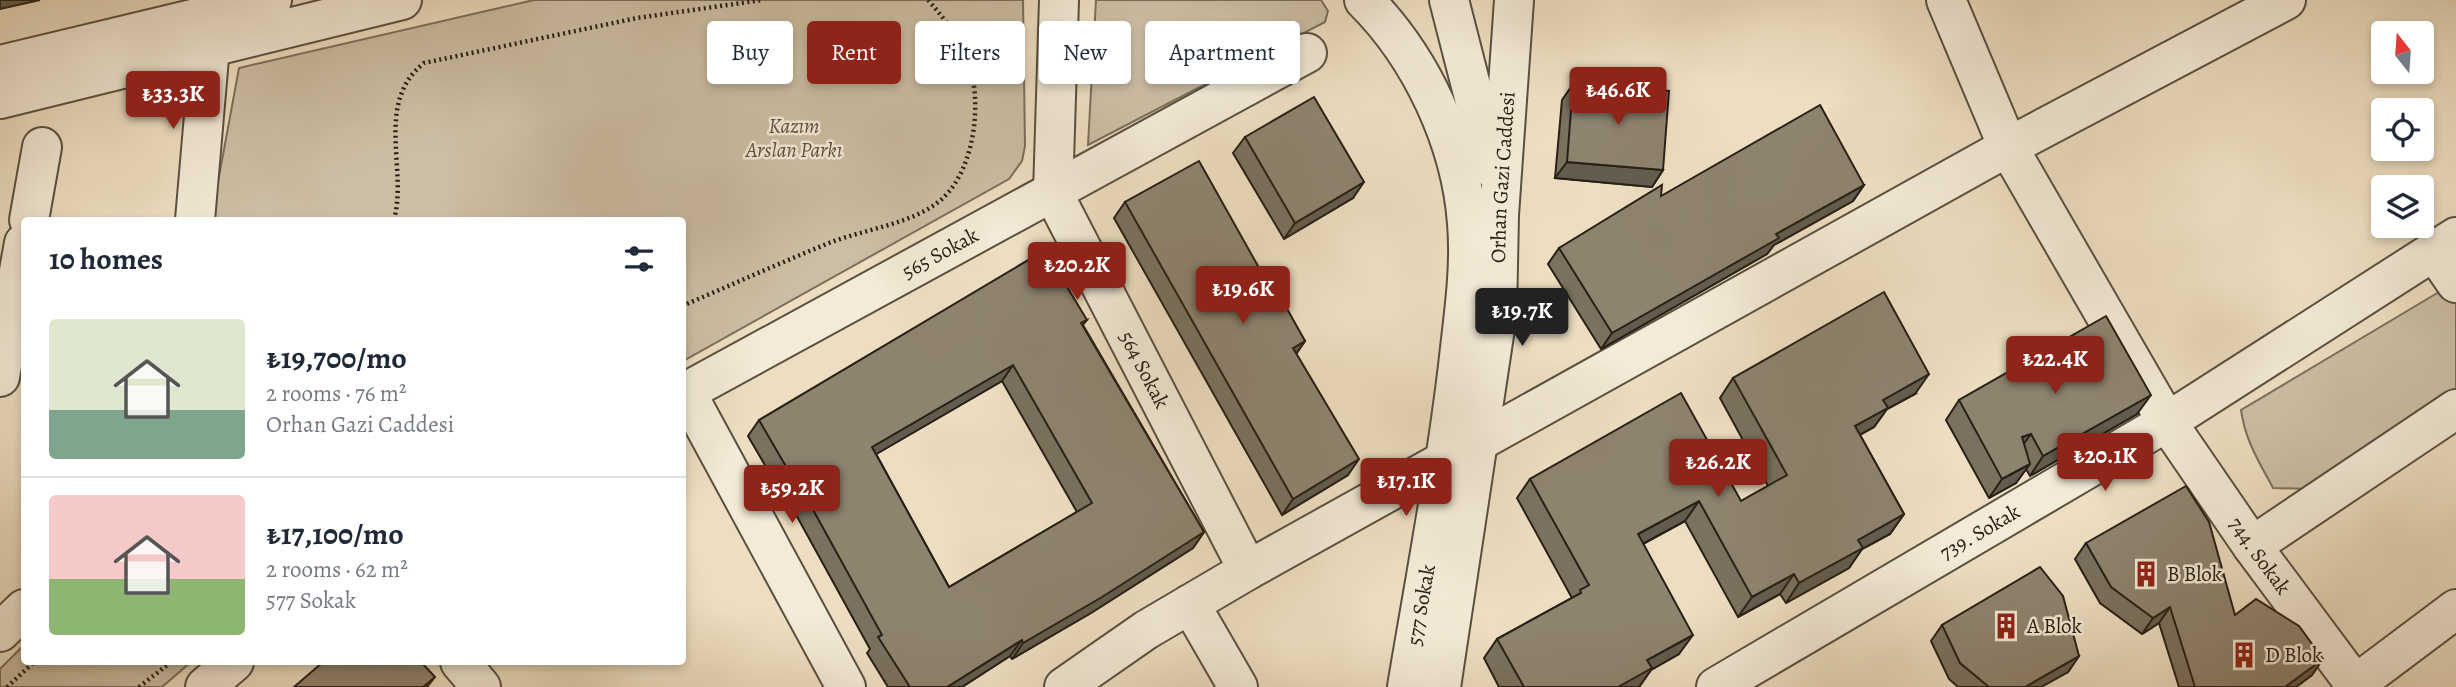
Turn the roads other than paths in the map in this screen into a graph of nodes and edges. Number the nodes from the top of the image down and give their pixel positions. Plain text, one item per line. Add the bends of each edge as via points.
1 (272, 0) edge
2 (402, 0) edge
3 (1059, 0) edge
4 (1364, 0) edge
5 (1449, 0) edge
6 (1514, 0) edge
7 (1946, 0) edge
8 (2286, 0) edge
9 (223, 6) edge
10 (209, 46) junction
11 (1307, 53) dead end
12 (0, 65) edge
13 (0, 99) edge
14 (42, 147) dead end
15 (2008, 147) junction
16 (1053, 192) junction
17 (1499, 215) junction
18 (30, 217) edge
19 (195, 217) edge
20 (2445, 244) edge
21 (21, 260) edge
22 (2456, 283) edge
23 (0, 377) edge
24 (686, 392) edge
25 (686, 397) edge
26 (2456, 409) edge
27 (2167, 422) junction
28 (1462, 450) junction
29 (2252, 546) junction
30 (1248, 569) junction
31 (1190, 604) junction
32 (2456, 609) edge
33 (21, 612) edge
34 (0, 632) edge
35 (231, 665) edge
36 (463, 665) edge
37 (2355, 686) edge
38 (205, 687) edge
39 (481, 687) edge
40 (846, 687) edge
41 (1064, 687) edge
42 (1238, 687) edge
43 (1407, 687) edge
44 (1441, 687) edge
45 (1716, 687) edge

1 - 9 street
2 - 10 street
3 - 16 street, 564 Sokak
4 - 28 street, 577 Sokak via 1413,64 1449,138 1467,222 1469,260 1459,357
5 - 17 street via 1485,138
6 - 17 street, Orhan Gazi Caddesi
7 - 15 street, 744. Sokak
8 - 15 street
9 - 12 street
10 - 13 street
10 - 19 street
11 - 16 street, 565 Sokak
14 - 18 street
15 - 27 street, 744. Sokak
15 - 28 street
16 - 24 street, 565 Sokak
16 - 30 street, 564 Sokak
17 - 28 street, Orhan Gazi Caddesi via 1497,315
20 - 22 street
20 - 27 street, 739. Sokak
21 - 23 street
25 - 40 street
26 - 29 street
27 - 29 street, 744. Sokak
27 - 45 street, 739. Sokak
28 - 30 street
28 - 43 street, 577 Sokak
28 - 44 street, Orhan Gazi Caddesi
29 - 37 street, 744. Sokak
30 - 31 street
31 - 41 street
31 - 42 street
32 - 37 street
33 - 34 street
35 - 38 street
36 - 39 street

